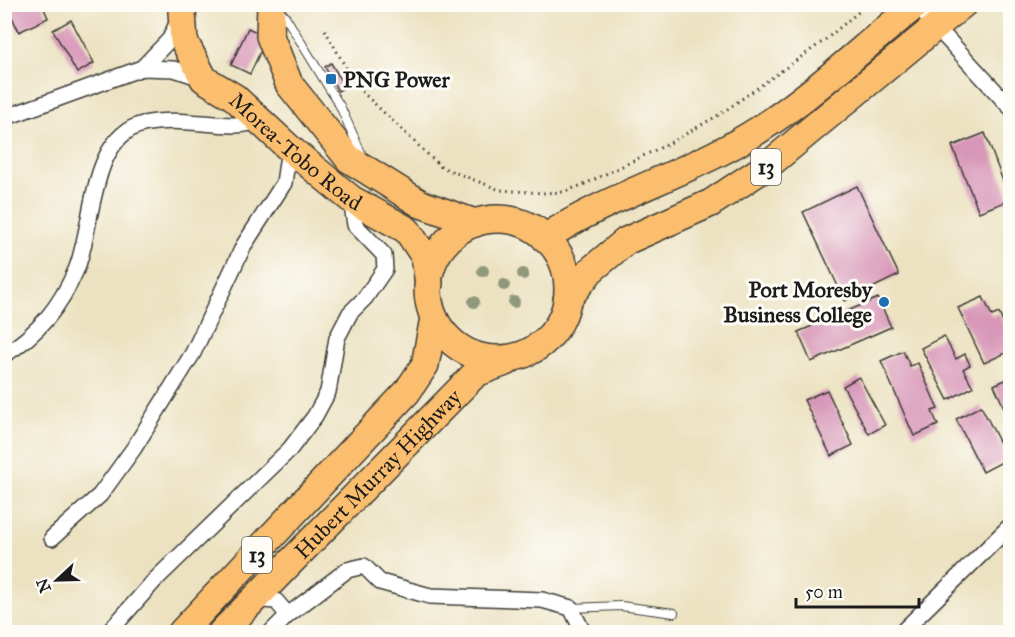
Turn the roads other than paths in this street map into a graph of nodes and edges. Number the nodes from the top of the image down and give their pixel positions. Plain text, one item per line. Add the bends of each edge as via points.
1 (272, 4) edge
2 (963, 4) edge
3 (917, 5) edge
4 (184, 8) edge
5 (936, 27) junction
6 (142, 68) junction
7 (204, 80) junction
8 (1011, 107) edge
9 (4, 118) edge
10 (261, 121) junction
11 (289, 148) junction
12 (351, 199) junction
13 (475, 223) junction
14 (545, 238) junction
15 (429, 284) junction
16 (567, 300) junction
17 (434, 318) junction
18 (4, 355) edge
19 (518, 357) junction
20 (1011, 526) edge
21 (52, 538) dead end
22 (249, 605) junction
23 (571, 608) junction
24 (674, 613) dead end
25 (288, 615) junction
26 (109, 633) edge
27 (182, 633) edge
28 (222, 633) edge
29 (271, 633) edge
30 (583, 633) edge
31 (902, 633) edge

1 - 13 highway, Morea-Tobo Road via 270,36 289,84 349,159 422,204
2 - 5 highway, 13
3 - 5 street
3 - 14 highway, 13 via 862,52 739,142 575,218
4 - 6 street via 170,39
4 - 7 highway, Morea-Tobo Road via 184,41
5 - 8 street
5 - 16 highway, 13 via 767,166 711,203 626,241 591,270
6 - 7 street via 174,69
6 - 9 street
7 - 10 highway, Morea-Tobo Road via 234,97
10 - 11 highway, Morea-Tobo Road
10 - 18 street via 235,125 170,121 143,124 125,132 101,168 77,269 57,307 43,326
11 - 12 highway, Morea-Tobo Road
11 - 21 street via 284,183 244,245 193,353 100,495
12 - 15 highway, Morea-Tobo Road via 407,230 425,257
12 - 26 street via 355,225 384,255 386,269 350,313 337,338 328,392 315,416 290,448 155,580
13 - 14 highway via 512,220
13 - 15 highway via 443,247 433,264
14 - 16 highway via 564,266
15 - 17 highway
16 - 19 highway via 562,320 551,336
17 - 19 highway via 462,349 489,359
17 - 27 highway, Hubert Murray Highway / 13 via 425,365 407,392
19 - 22 highway, Hubert Murray Highway / 13 via 476,373
20 - 31 street
22 - 25 street via 276,601
22 - 28 highway, Hubert Murray Highway / 13
23 - 24 lane via 621,606
23 - 25 street via 542,600 430,596 380,582 364,566 347,570
23 - 30 street
25 - 29 street

